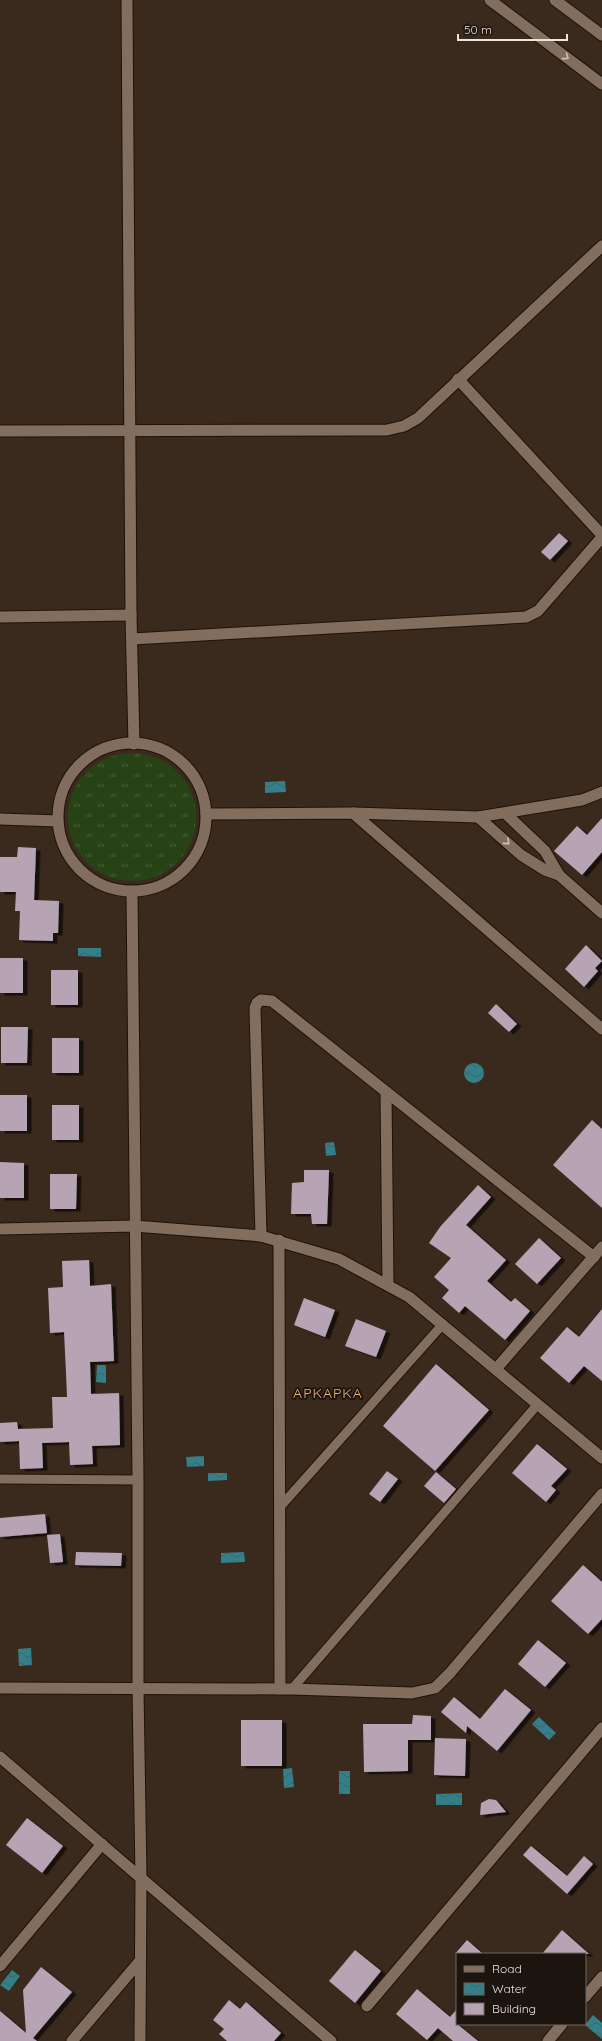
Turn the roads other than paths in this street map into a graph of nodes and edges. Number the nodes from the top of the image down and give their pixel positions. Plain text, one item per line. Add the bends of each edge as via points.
1 (127, 0) edge
2 (490, 0) edge
3 (555, 0) edge
4 (602, 35) edge
5 (601, 80) edge
6 (602, 246) edge
7 (458, 379) junction
8 (131, 430) junction
9 (0, 431) edge
10 (602, 536) edge
11 (131, 615) junction
12 (0, 617) edge
13 (132, 638) junction
14 (134, 744) junction
15 (602, 792) edge
16 (353, 813) junction
17 (505, 813) junction
18 (206, 814) junction
19 (478, 817) junction
20 (0, 819) edge
21 (58, 821) junction
22 (559, 875) junction
23 (132, 891) junction
24 (602, 913) edge
25 (602, 1029) edge
26 (386, 1092) junction
27 (134, 1226) junction
28 (0, 1229) edge
29 (261, 1236) junction
30 (279, 1240) junction
31 (602, 1247) edge
32 (594, 1257) junction
33 (388, 1285) junction
34 (443, 1324) junction
35 (496, 1369) junction
36 (538, 1404) junction
37 (602, 1458) edge
38 (0, 1479) edge
39 (138, 1480) junction
40 (602, 1494) edge
41 (280, 1507) junction
42 (0, 1688) edge
43 (138, 1688) junction
44 (280, 1689) junction
45 (292, 1689) junction
46 (602, 1728) edge
47 (0, 1756) edge
48 (102, 1844) junction
49 (141, 1878) junction
50 (139, 1962) junction
51 (0, 1966) edge
52 (602, 1977) edge
53 (586, 1996) edge
54 (367, 2006) dead end
55 (561, 2025) edge
56 (72, 2041) edge
57 (140, 2041) edge
58 (331, 2041) edge
59 (548, 2041) edge

1 - 8 street
2 -> 5 street
3 - 4 street
6 - 7 street
7 - 8 street via 418,418 404,426 386,430
7 - 10 street
8 - 9 street
8 - 11 street
10 - 13 street via 538,611 526,617
11 - 12 street
11 - 13 street
13 - 14 street
14 - 18 street via 166,752 186,767 200,789
14 - 21 street via 104,749 82,763 67,783
15 - 17 street via 582,800
16 - 18 street
16 - 19 street
16 - 25 street
17 - 19 street
17 - 22 street via 545,851
18 - 23 street via 205,827 197,851 182,872 160,886
19 -> 22 street via 527,858 545,870
20 - 21 street
21 - 23 street via 64,846 78,868 98,883 110,888
22 - 24 street
23 - 27 street
26 - 29 street via 272,1001 261,1000 257,1003 255,1030
26 - 32 street
26 - 33 street
27 - 28 street
27 - 29 street
27 - 39 street
29 - 30 street
30 - 33 street via 339,1259
30 - 41 street
31 - 32 street
32 - 35 street
33 - 34 street
34 - 35 street
34 - 41 lane
35 - 36 street
36 - 37 street
36 - 45 lane
38 - 39 lane
39 - 43 street
40 - 45 street via 435,1688 412,1693
41 - 44 street
42 - 43 street
43 - 44 street
43 - 49 street
44 - 45 street
46 - 54 street
47 - 48 street
48 - 49 street
48 - 51 street
49 - 50 street
49 - 58 street
50 - 56 street
50 - 57 street
52 - 53 street
55 - 59 street

